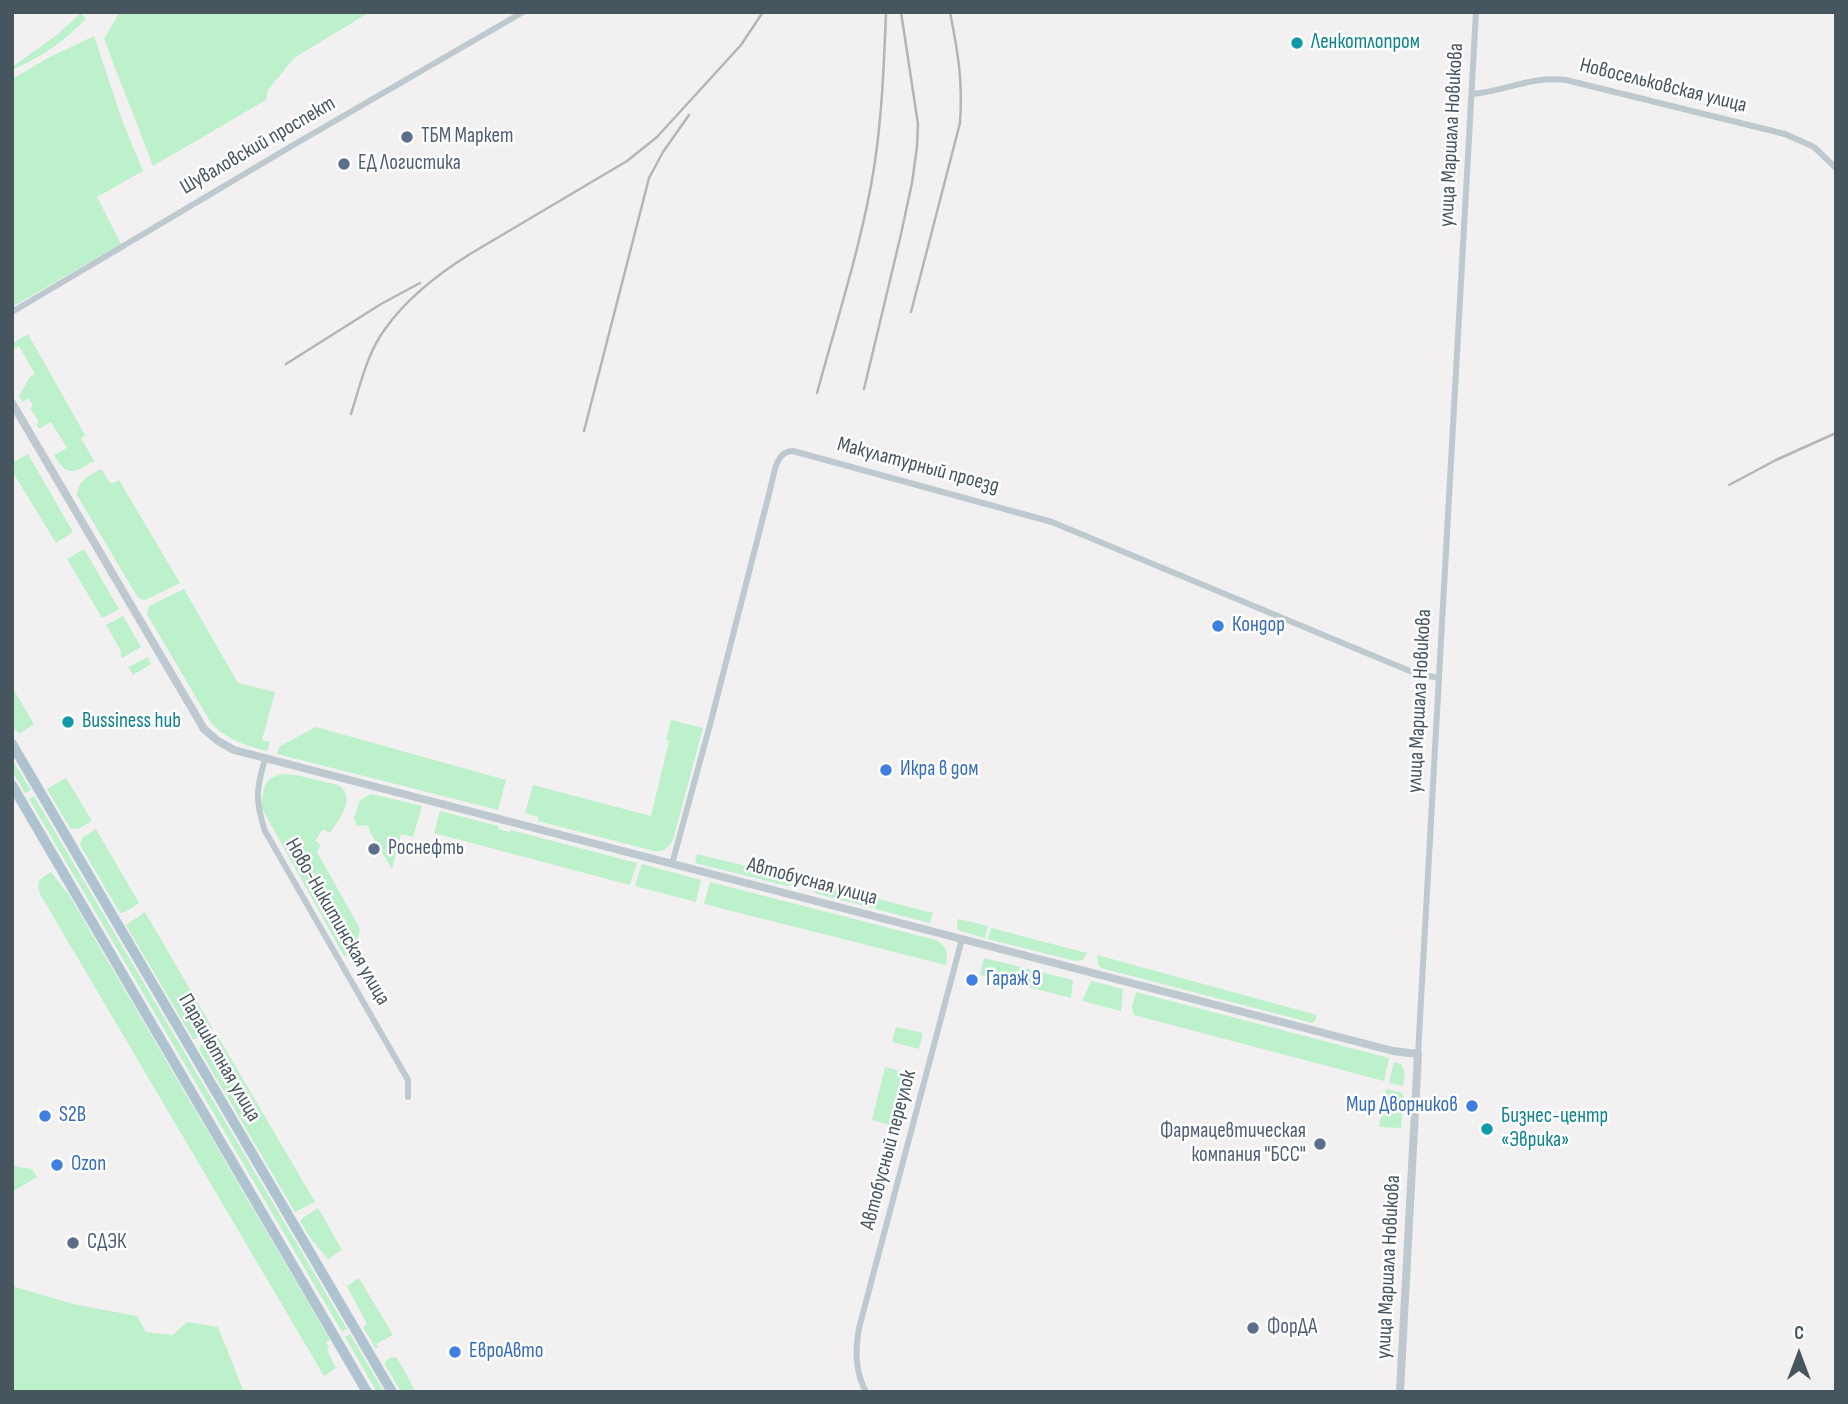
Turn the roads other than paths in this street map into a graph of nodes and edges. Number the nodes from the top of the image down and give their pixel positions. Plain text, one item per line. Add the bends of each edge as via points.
1 (523, 12) edge
2 (1476, 12) edge
3 (1472, 94) junction
4 (1836, 168) edge
5 (12, 312) edge
6 (12, 403) edge
7 (1439, 678) junction
8 (12, 744) edge
9 (265, 759) junction
10 (12, 785) edge
11 (672, 864) junction
12 (962, 939) junction
13 (1419, 1054) junction
14 (408, 1097) dead end
15 (367, 1392) edge
16 (392, 1392) edge
17 (866, 1392) edge
18 (1400, 1392) edge

1 - 5 street, Шуваловский проспект
2 - 3 street, улица Маршала Новикова
3 - 4 street, Новосельковская улица via 1531,80 1566,80 1785,134 1814,147
3 - 7 street, улица Маршала Новикова
6 - 9 street, Автобусная улица via 204,729 234,750
7 - 11 street, Макулатурный проезд via 1417,674 1052,522 786,451 779,456 769,490
7 - 13 street, улица Маршала Новикова
8 - 16 main road, Парашютная улица
9 - 11 street, Автобусная улица
9 - 14 street, Ново-Никитинская улица via 257,792 265,831 408,1080
10 - 15 main road, Парашютная улица
11 - 12 street, Автобусная улица
12 - 13 street, Автобусная улица
12 - 17 street, Автобусный переулок via 856,1342 857,1370
13 - 18 street, улица Маршала Новикова

